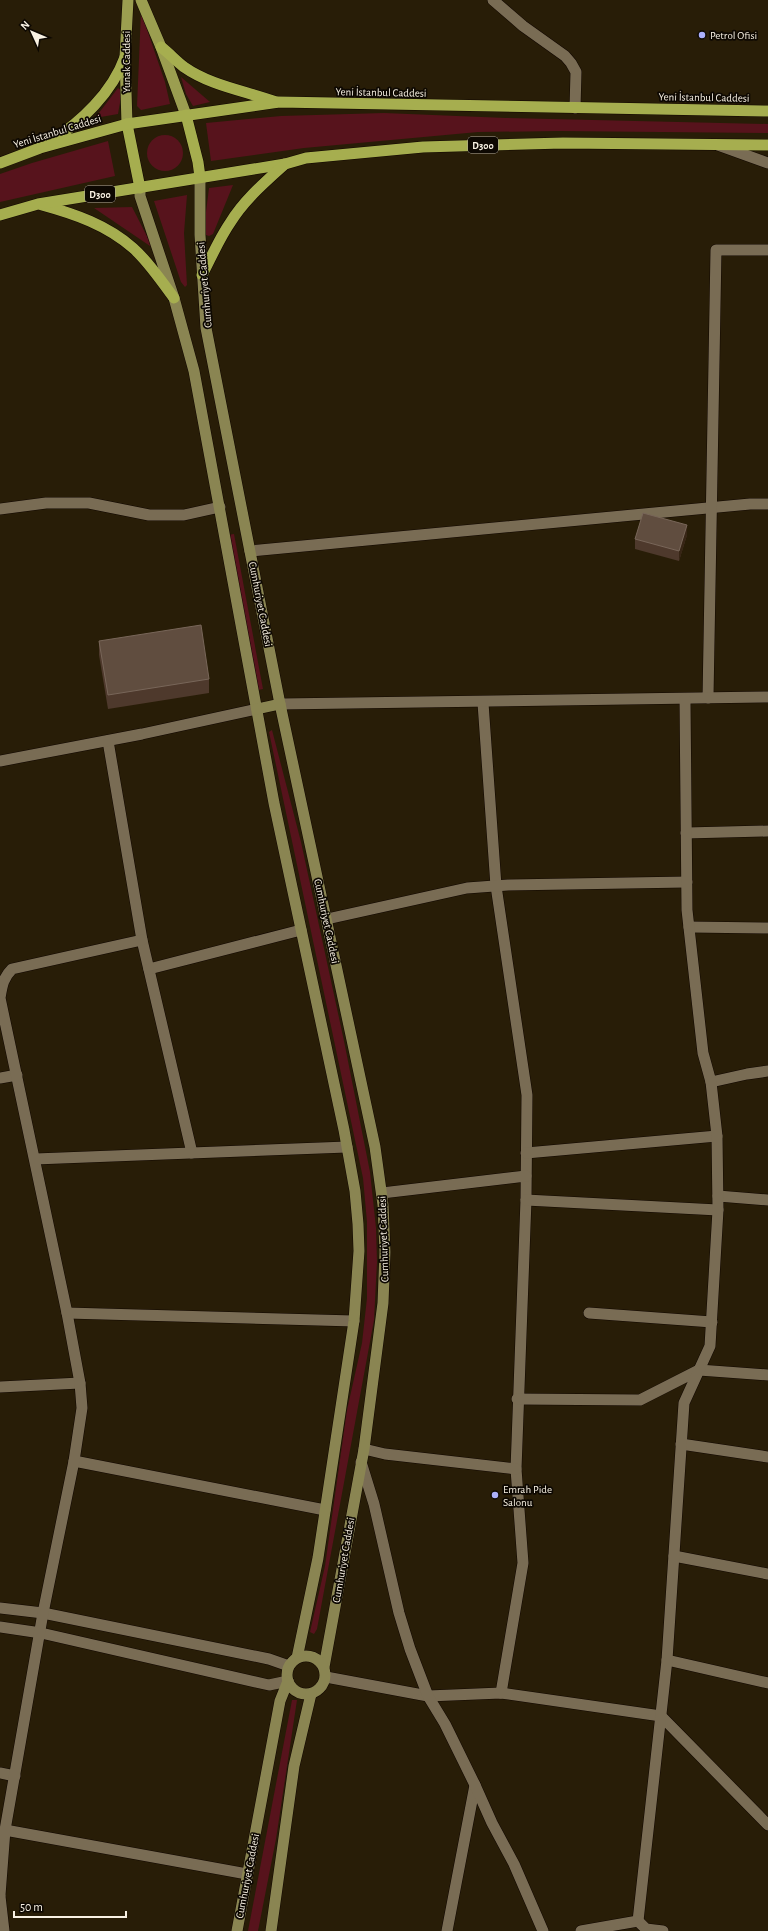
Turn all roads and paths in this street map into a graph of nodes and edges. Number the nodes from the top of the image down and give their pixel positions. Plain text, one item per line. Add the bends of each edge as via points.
1 (128, 0) edge
2 (141, 0) edge
3 (493, 0) edge
4 (161, 47) junction
5 (125, 57) junction
6 (279, 102) junction
7 (575, 108) junction
8 (768, 111) edge
9 (186, 115) junction
10 (127, 124) junction
11 (716, 144) junction
12 (768, 145) edge
13 (40, 148) junction
14 (0, 162) edge
15 (768, 163) edge
16 (285, 164) junction
17 (200, 177) junction
18 (140, 188) junction
19 (38, 204) junction
20 (0, 215) edge
21 (768, 250) edge
22 (202, 275) junction
23 (174, 298) junction
24 (768, 504) edge
25 (220, 507) junction
26 (712, 507) junction
27 (0, 509) edge
28 (250, 551) junction
29 (768, 697) edge
30 (685, 698) junction
31 (708, 698) junction
32 (483, 703) junction
33 (280, 704) junction
34 (257, 709) junction
35 (108, 741) junction
36 (0, 761) edge
37 (768, 831) edge
38 (686, 833) junction
39 (687, 882) junction
40 (496, 886) junction
41 (327, 919) junction
42 (689, 927) junction
43 (768, 928) edge
44 (301, 930) junction
45 (142, 940) junction
46 (149, 969) junction
47 (768, 1071) edge
48 (17, 1075) junction
49 (0, 1078) edge
50 (711, 1082) junction
51 (717, 1136) junction
52 (347, 1147) junction
53 (192, 1153) junction
54 (526, 1153) junction
55 (35, 1160) junction
56 (526, 1176) junction
57 (382, 1193) junction
58 (718, 1196) junction
59 (526, 1200) junction
60 (768, 1200) edge
61 (718, 1210) junction
62 (67, 1313) junction
63 (589, 1313) dead end
64 (354, 1321) junction
65 (712, 1322) junction
66 (699, 1370) junction
67 (768, 1375) edge
68 (80, 1384) junction
69 (0, 1387) edge
70 (517, 1399) junction
71 (681, 1444) junction
72 (364, 1449) junction
73 (768, 1457) edge
74 (74, 1462) junction
75 (361, 1462) junction
76 (516, 1469) junction
77 (325, 1510) junction
78 (674, 1556) junction
79 (768, 1574) edge
80 (0, 1608) edge
81 (43, 1613) junction
82 (0, 1627) edge
83 (41, 1633) junction
84 (667, 1660) junction
85 (293, 1662) junction
86 (325, 1672) junction
87 (288, 1681) junction
88 (768, 1683) edge
89 (501, 1693) junction
90 (311, 1694) junction
91 (428, 1696) junction
92 (661, 1716) junction
93 (0, 1773) edge
94 (15, 1776) junction
95 (475, 1785) junction
96 (768, 1825) edge
97 (5, 1830) junction
98 (247, 1874) junction
99 (0, 1895) edge
100 (638, 1920) junction
101 (4, 1931) edge
102 (237, 1931) edge
103 (274, 1931) edge
104 (447, 1931) edge
105 (543, 1931) edge
106 (581, 1931) edge
107 (664, 1931) edge

1 - 5 main road, Yunak Caddesi
2 - 4 main road
3 - 7 street via 571,63 576,72
4 - 6 highway via 184,67 204,77 232,89
4 - 9 main road
5 - 10 main road, Yunak Caddesi
5 - 13 highway via 119,74 102,96 66,131
6 - 7 highway, Yeni İstanbul Caddesi
6 - 9 highway, Yeni İstanbul Caddesi
7 - 8 highway, Yeni İstanbul Caddesi
9 - 10 highway, Yeni İstanbul Caddesi
9 - 17 highway
10 - 13 highway, Yeni İstanbul Caddesi
10 - 18 highway
11 - 12 highway, D300
11 - 15 street
11 - 16 highway, D300 via 563,143 423,147 306,158
13 - 14 highway, Yeni İstanbul Caddesi
16 - 17 highway, D300
16 - 22 highway via 260,186 240,209 229,224
17 - 18 highway, D300
17 - 22 main road, Cumhuriyet Caddesi
18 - 19 highway, D300
18 - 23 main road, Cumhuriyet Caddesi via 140,196
19 - 20 highway, D300
19 - 23 highway via 90,220 120,238 149,264
21 - 26 street via 716,250
22 - 28 main road, Cumhuriyet Caddesi via 206,328
23 - 25 main road, Cumhuriyet Caddesi via 194,371
24 - 26 street
25 - 27 street via 184,515 149,515 89,503 46,503
25 - 34 main road, Cumhuriyet Caddesi
26 - 28 street
26 - 31 street
28 - 33 main road, Cumhuriyet Caddesi
29 - 31 street
30 - 31 street
30 - 32 street
30 - 38 street
32 - 33 street
32 - 40 street
33 - 34 main road
33 - 41 main road, Cumhuriyet Caddesi
34 - 35 street
34 - 44 main road, Cumhuriyet Caddesi
35 - 36 street
35 - 45 street
37 - 38 street
38 - 39 street
39 - 40 street
39 - 42 street
40 - 41 street via 467,888
40 - 54 street via 527,1095
41 - 57 main road, Cumhuriyet Caddesi via 375,1147
42 - 43 street
42 - 50 street via 703,1053
44 - 46 street
44 - 52 main road, Cumhuriyet Caddesi
45 - 46 street
45 - 48 street via 12,969 2,984 0,998
46 - 53 street
47 - 50 street
48 - 49 street
48 - 55 street
50 - 51 street
51 - 54 street
51 - 58 street
52 - 53 street
52 - 64 main road, Cumhuriyet Caddesi via 358,1224 359,1252
53 - 55 street
54 - 56 street
55 - 62 street
56 - 57 street
56 - 59 street
57 - 72 main road, Cumhuriyet Caddesi via 384,1296
58 - 60 street
58 - 61 street
59 - 61 street
59 - 70 street
61 - 65 street
62 - 64 street
62 - 68 street
63 - 65 street
64 - 77 main road, Cumhuriyet Caddesi
65 - 66 street via 710,1346
66 - 67 street
66 - 70 street via 640,1400
66 - 71 street via 684,1404
68 - 69 street
68 - 74 street via 82,1408
70 - 76 street
71 - 73 street
71 - 78 street
72 - 75 main road, Cumhuriyet Caddesi
72 - 76 street via 385,1454
74 - 77 street
74 - 81 street
75 - 86 main road, Cumhuriyet Caddesi
75 - 91 street via 374,1504 401,1620
76 - 89 street via 523,1563
77 - 85 main road, Cumhuriyet Caddesi via 318,1558
78 - 79 street
78 - 84 street
80 - 81 street
81 - 83 street
81 - 85 street
82 - 83 street
83 - 87 street via 269,1685
83 - 94 street
84 - 88 street
84 - 92 street
85 - 86 main road via 307,1656 312,1657 321,1662
85 - 87 main road, Cumhuriyet Caddesi
86 - 90 main road, Cumhuriyet Caddesi via 322,1687
86 - 91 street
87 - 90 main road via 298,1693
87 - 98 main road, Cumhuriyet Caddesi via 280,1701
89 - 91 street
89 - 92 street
90 - 103 main road via 294,1766
91 - 95 street
92 - 96 street
92 - 100 street
93 - 94 street
94 - 97 street
95 - 104 street
95 - 105 street
97 - 98 street
97 - 99 street
98 - 102 main road, Cumhuriyet Caddesi
99 - 101 street
100 - 106 street
100 - 107 street via 646,1929

